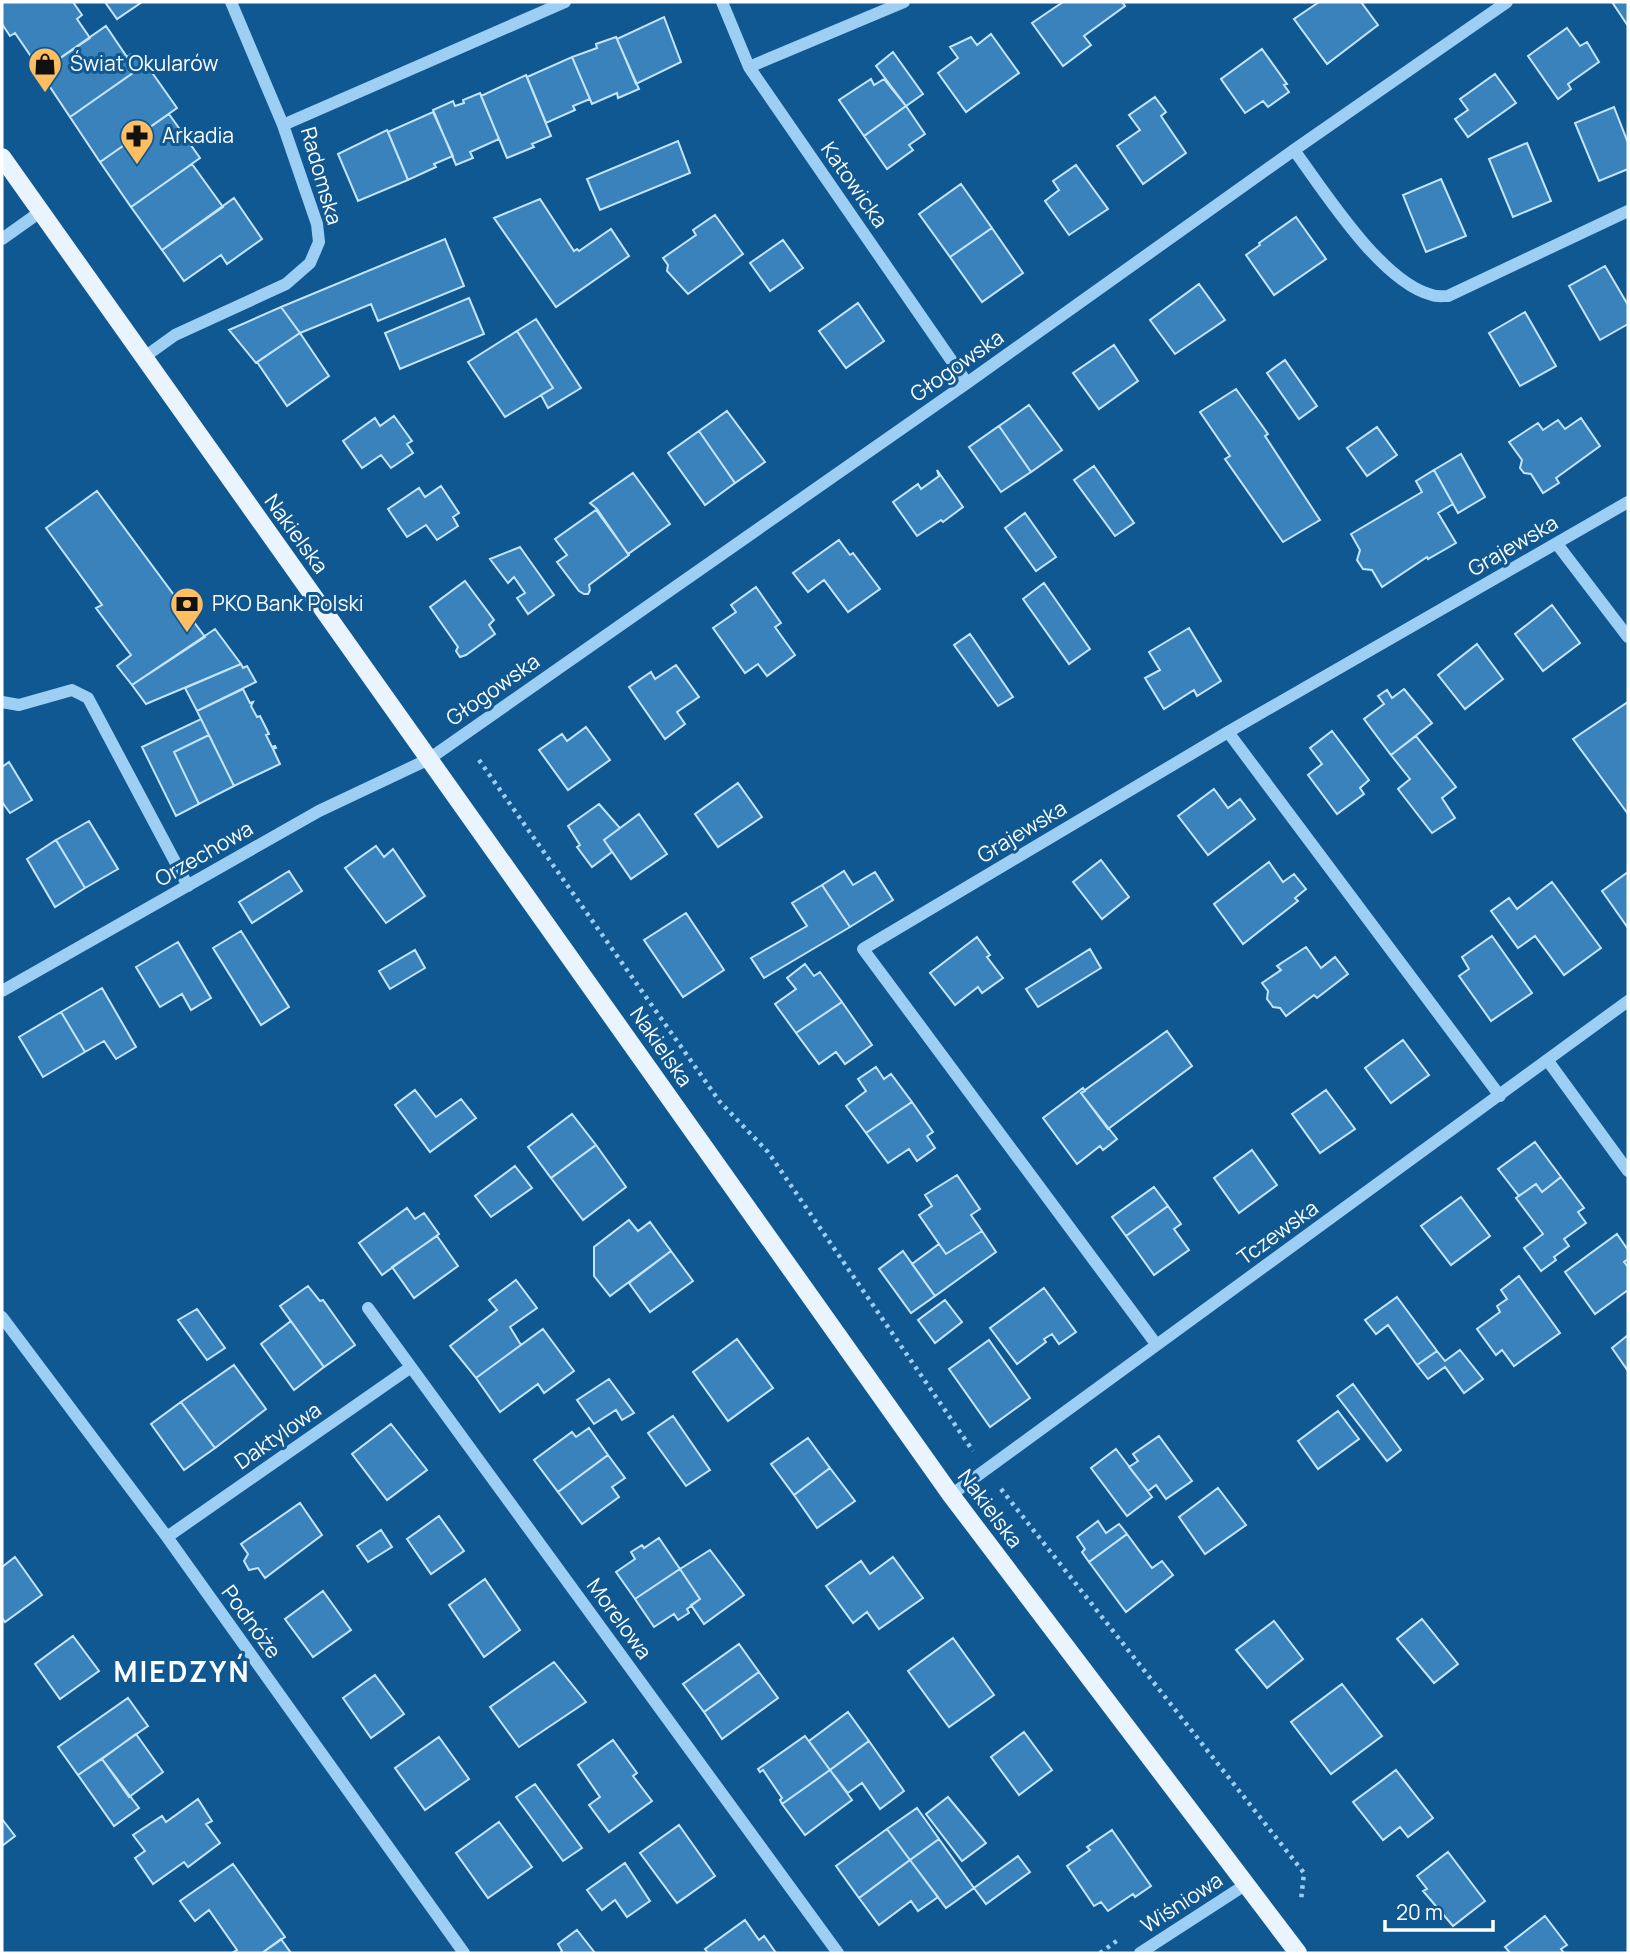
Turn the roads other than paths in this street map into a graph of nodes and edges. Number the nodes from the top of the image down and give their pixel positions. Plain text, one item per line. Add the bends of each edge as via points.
1 (231, 2) edge
2 (565, 2) edge
3 (722, 2) edge
4 (904, 2) edge
5 (1507, 2) edge
6 (748, 67) junction
7 (283, 125) junction
8 (1294, 150) junction
9 (2, 157) edge
10 (1628, 211) edge
11 (40, 212) junction
12 (2, 239) edge
13 (143, 358) junction
14 (967, 383) junction
15 (1628, 502) edge
16 (1557, 544) junction
17 (1628, 638) edge
18 (2, 702) edge
19 (1228, 732) junction
20 (429, 759) junction
21 (188, 886) junction
22 (2, 991) edge
23 (1628, 1001) edge
24 (1548, 1060) junction
25 (1500, 1096) junction
26 (1628, 1171) edge
27 (368, 1308) dead end
28 (2, 1317) edge
29 (1156, 1344) junction
30 (411, 1367) junction
31 (951, 1495) junction
32 (167, 1537) junction
33 (1245, 1885) junction
34 (464, 1953) edge
35 (838, 1953) edge
36 (1140, 1953) edge
37 (1298, 1953) edge

1 - 7 street
2 - 7 street, Radomska
3 - 6 street, Katowicka
4 - 6 street
5 - 8 street, Głogowska
6 - 14 street, Katowicka
7 - 13 street, Radomska via 317,224 319,243 310,263 286,284 175,334
8 - 10 street via 1380,260 1433,296 1448,296
8 - 14 street, Głogowska
9 - 11 main road, Nakielska
11 - 12 street
11 - 13 main road, Nakielska
13 - 20 main road, Nakielska
14 - 20 street, Głogowska
15 - 16 street, Grajewska
16 - 17 street
16 - 19 street, Grajewska
18 - 21 street via 19,705 72,690 88,698
19 - 25 street
19 - 29 street, Grajewska via 863,949
20 - 21 street, Orzechowa via 318,811
20 - 31 main road, Nakielska
21 - 22 street, Orzechowa
23 - 24 street, Tczewska
24 - 25 street, Tczewska
24 - 26 street
25 - 29 street, Tczewska
27 - 30 street, Morelowa
28 - 32 street, Podnóże
29 - 31 street, Tczewska
30 - 32 street, Daktylowa
30 - 35 street, Morelowa
31 - 33 main road, Nakielska
32 - 34 street, Podnóże
33 - 36 street, Wiśniowa
33 - 37 main road, Nakielska

